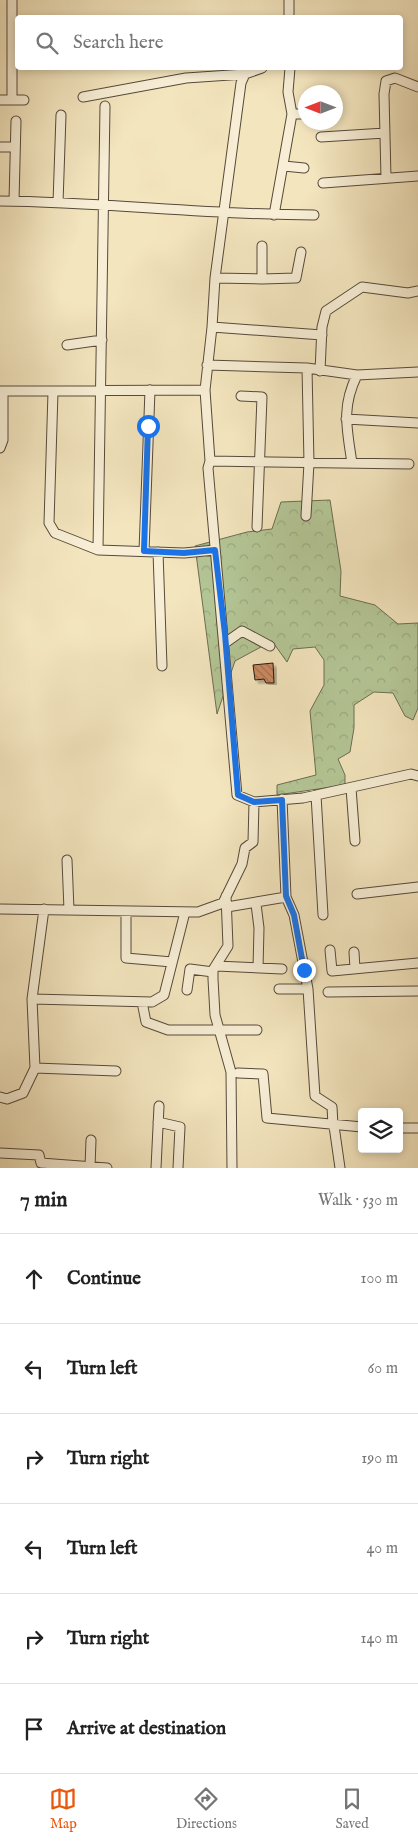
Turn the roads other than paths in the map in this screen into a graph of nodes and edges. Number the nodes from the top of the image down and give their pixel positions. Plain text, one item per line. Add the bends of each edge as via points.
1 (12, 0) edge
2 (289, 0) edge
3 (289, 15) edge
4 (256, 70) edge
5 (290, 70) edge
6 (245, 74) junction
7 (418, 87) edge
8 (83, 97) dead end
9 (0, 100) edge
10 (12, 100) junction
11 (24, 100) dead end
12 (105, 106) dead end
13 (292, 114) junction
14 (298, 114) edge
15 (61, 115) dead end
16 (16, 121) dead end
17 (385, 133) junction
18 (321, 137) dead end
19 (0, 147) edge
20 (15, 147) junction
21 (284, 166) junction
22 (304, 168) dead end
23 (418, 176) edge
24 (386, 178) junction
25 (323, 183) dead end
26 (0, 201) edge
27 (14, 201) junction
28 (58, 203) junction
29 (104, 204) junction
30 (223, 214) junction
31 (274, 215) junction
32 (314, 215) dead end
33 (262, 246) dead end
34 (300, 252) dead end
35 (215, 278) junction
36 (262, 279) junction
37 (418, 291) edge
38 (212, 327) junction
39 (322, 335) junction
40 (102, 340) junction
41 (67, 345) dead end
42 (207, 365) junction
43 (307, 368) junction
44 (320, 371) junction
45 (418, 372) edge
46 (357, 375) junction
47 (102, 390) junction
48 (150, 390) junction
49 (204, 390) junction
50 (2, 391) edge
51 (53, 392) junction
52 (241, 396) dead end
53 (346, 419) junction
54 (418, 423) edge
55 (0, 448) edge
56 (210, 461) junction
57 (260, 461) junction
58 (309, 463) junction
59 (352, 463) junction
60 (410, 464) dead end
61 (306, 516) dead end
62 (257, 527) dead end
63 (98, 550) junction
64 (215, 550) junction
65 (144, 551) junction
66 (158, 552) junction
67 (225, 643) junction
68 (270, 646) dead end
69 (162, 666) dead end
70 (416, 773) edge
71 (352, 788) junction
72 (316, 795) junction
73 (282, 800) junction
74 (254, 802) junction
75 (355, 841) dead end
76 (67, 860) dead end
77 (418, 887) edge
78 (357, 894) dead end
79 (226, 896) junction
80 (286, 896) junction
81 (256, 904) junction
82 (227, 908) junction
83 (0, 909) edge
84 (44, 909) junction
85 (69, 910) junction
86 (126, 911) junction
87 (185, 912) junction
88 (323, 915) dead end
89 (330, 950) dead end
90 (354, 952) dead end
91 (172, 962) junction
92 (418, 963) edge
93 (258, 968) junction
94 (214, 969) junction
95 (282, 969) dead end
96 (355, 969) junction
97 (280, 989) dead end
98 (308, 989) junction
99 (187, 990) dead end
100 (418, 991) edge
101 (328, 992) dead end
102 (32, 999) junction
103 (142, 1002) junction
104 (220, 1030) junction
105 (257, 1030) dead end
106 (35, 1068) junction
107 (116, 1071) dead end
108 (238, 1073) dead end
109 (0, 1097) edge
110 (159, 1106) dead end
111 (158, 1122) junction
112 (333, 1126) junction
113 (358, 1127) edge
114 (403, 1128) edge
115 (418, 1128) edge
116 (91, 1140) dead end
117 (0, 1153) edge
118 (41, 1166) edge
119 (90, 1167) junction
120 (107, 1168) edge
121 (156, 1168) edge
122 (178, 1168) edge
123 (232, 1168) edge
124 (340, 1168) edge

1 - 10 street
2 - 3 street
4 - 6 street
5 - 13 street via 288,92
6 - 8 street via 186,78
6 - 30 street via 241,83
7 - 17 street via 395,78 386,81
9 - 10 street
10 - 11 street
12 - 29 street
13 - 14 street
13 - 21 street
15 - 28 street
16 - 20 street
17 - 18 street
17 - 24 street
19 - 20 street
20 - 27 street
21 - 22 street
21 - 31 street
23 - 24 street
24 - 25 street
26 - 27 street
27 - 28 street
28 - 29 street
29 - 30 street
29 - 40 street
30 - 31 street
30 - 35 street
31 - 32 street
33 - 36 street
34 - 36 street via 296,278
35 - 36 street
35 - 38 street
37 - 39 street via 408,293 362,287 326,311
38 - 39 street
38 - 42 street
39 - 44 street
40 - 41 street
40 - 47 street
42 - 43 street
42 - 49 street
43 - 44 street
43 - 58 street
44 - 46 street
45 - 46 street
46 - 53 street via 348,393
47 - 48 street
47 - 51 street
47 - 63 street
48 - 49 street
48 - 65 street
49 - 56 street
50 - 51 street
50 - 55 street via 3,440
51 - 63 street via 48,523 55,532
52 - 57 street via 262,397
53 - 54 street
53 - 59 street
56 - 57 street
56 - 64 street
57 - 58 street
57 - 62 street
58 - 59 street
58 - 61 street
59 - 60 street
63 - 65 street
64 - 66 street
64 - 67 street
65 - 66 street
66 - 69 street
67 - 68 street via 242,631
67 - 74 street via 238,795
70 - 71 street
71 - 72 street
71 - 75 street
72 - 73 street
72 - 88 street
73 - 74 street
73 - 80 street
74 - 79 street via 253,842 245,848 242,864
76 - 85 street
77 - 78 street
79 - 82 street
79 - 87 street via 223,903 198,912
80 - 81 street
80 - 98 street via 294,915
81 - 82 street
81 - 93 street
82 - 94 street via 228,946
83 - 84 street
84 - 85 street
84 - 102 street
85 - 86 street
86 - 87 street
86 - 91 street via 126,958
87 - 91 street
89 - 96 street via 332,971
90 - 96 street
91 - 103 street via 164,995 152,1002
92 - 96 street
93 - 94 street
93 - 95 street
94 - 99 street via 190,969
94 - 104 street via 215,1015
97 - 98 street
98 - 112 street via 315,1096 332,1107
100 - 101 street
102 - 103 street
102 - 106 street
103 - 104 street via 146,1022 168,1030
104 - 105 street
104 - 123 street via 231,1072
106 - 107 street
106 - 109 street via 23,1094 7,1099
108 - 112 street via 263,1074 266,1118
110 - 111 street
111 - 121 street
111 - 122 street via 180,1127
112 - 113 street
112 - 124 street
114 - 115 street
116 - 119 street
117 - 118 street via 39,1155
118 - 119 street
119 - 120 street

